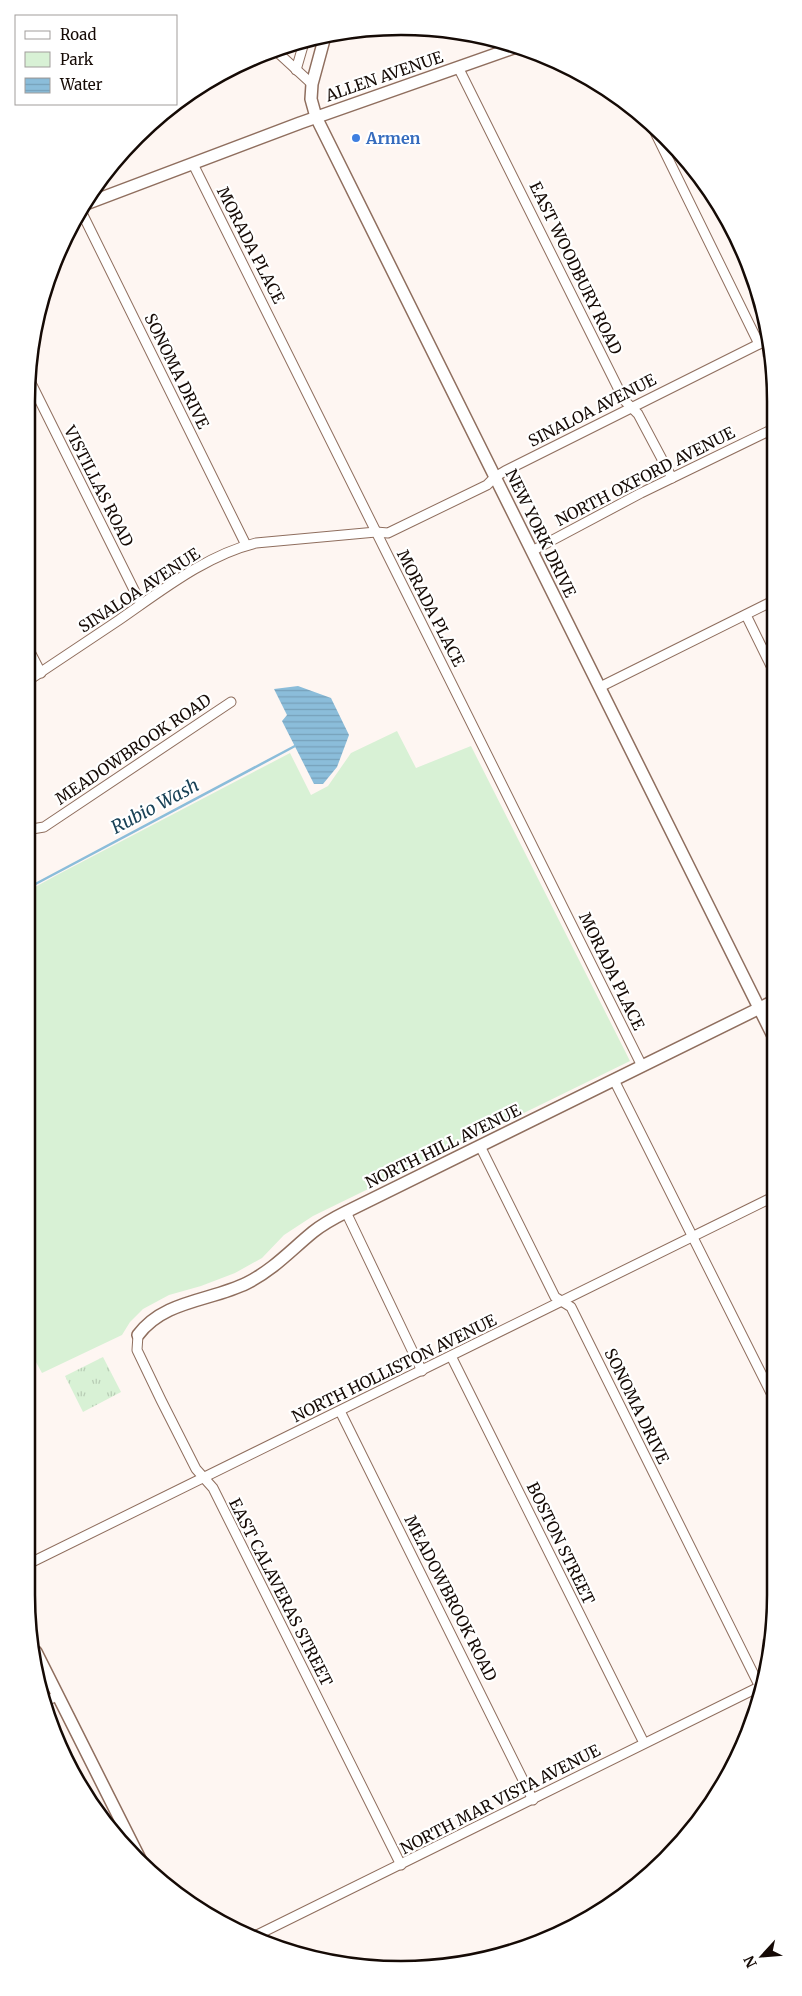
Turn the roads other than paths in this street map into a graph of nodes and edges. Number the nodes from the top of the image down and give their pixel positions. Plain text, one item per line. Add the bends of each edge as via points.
1 (323, 43) edge
2 (302, 48) edge
3 (507, 50) edge
4 (280, 55) edge
5 (458, 67) junction
6 (296, 70) junction
7 (312, 84) junction
8 (316, 117) junction
9 (660, 142) edge
10 (193, 164) junction
11 (95, 200) edge
12 (84, 218) edge
13 (762, 342) edge
14 (759, 344) junction
15 (35, 392) edge
16 (632, 407) junction
17 (767, 432) edge
18 (495, 477) junction
19 (672, 478) junction
20 (376, 532) junction
21 (246, 545) junction
22 (532, 551) junction
23 (141, 604) junction
24 (767, 604) edge
25 (746, 615) junction
26 (767, 658) edge
27 (35, 663) edge
28 (40, 673) junction
29 (35, 676) edge
30 (600, 687) junction
31 (231, 702) dead end
32 (35, 828) edge
33 (767, 1004) edge
34 (759, 1008) junction
35 (767, 1024) edge
36 (642, 1066) junction
37 (614, 1080) junction
38 (480, 1146) junction
39 (767, 1200) edge
40 (346, 1212) junction
41 (693, 1237) junction
42 (562, 1301) junction
43 (138, 1335) joint
44 (451, 1356) junction
45 (422, 1371) junction
46 (767, 1385) edge
47 (340, 1411) junction
48 (205, 1477) junction
49 (35, 1561) edge
50 (42, 1664) edge
51 (757, 1681) edge
52 (755, 1689) edge
53 (57, 1696) junction
54 (50, 1699) edge
55 (644, 1744) junction
56 (533, 1800) junction
57 (122, 1825) junction
58 (118, 1827) edge
59 (131, 1841) edge
60 (401, 1865) junction
61 (261, 1933) edge

1 - 7 street, NEW YORK DRIVE
2 - 6 street
3 - 5 street, ALLEN AVENUE
4 - 6 street
5 - 8 street, ALLEN AVENUE
5 - 16 street, EAST WOODBURY ROAD via 624,400
6 - 7 street
7 - 8 street, NEW YORK DRIVE via 311,99
8 - 10 street, ALLEN AVENUE
8 - 18 street, NEW YORK DRIVE
9 - 14 street
10 - 11 street, ALLEN AVENUE
10 - 20 street, MORADA PLACE
12 - 21 street, SONOMA DRIVE
13 - 14 street, SINALOA AVENUE
14 - 16 street, SINALOA AVENUE
15 - 23 street, VISTILLAS ROAD
16 - 18 street, SINALOA AVENUE
16 - 19 street, EAST WOODBURY ROAD
17 - 19 street, NORTH OXFORD AVENUE
18 - 20 street, SINALOA AVENUE via 487,485 388,533
18 - 22 street, NEW YORK DRIVE
19 - 22 street, NORTH OXFORD AVENUE
20 - 21 street, SINALOA AVENUE
20 - 36 street, MORADA PLACE
21 - 23 street, SINALOA AVENUE via 204,565
22 - 30 street, NEW YORK DRIVE
23 - 28 street, SINALOA AVENUE
24 - 25 street
25 - 26 street
25 - 30 street
27 - 28 street
28 - 29 street, SINALOA AVENUE
30 - 34 street, NEW YORK DRIVE
31 - 32 street, MEADOWBROOK ROAD via 44,827
33 - 34 street, NORTH HILL AVENUE
34 - 35 street, NEW YORK DRIVE
34 - 36 street, NORTH HILL AVENUE
36 - 37 street, NORTH HILL AVENUE
37 - 38 street, NORTH HILL AVENUE
37 - 41 street
38 - 40 street, NORTH HILL AVENUE
38 - 42 street, SONOMA DRIVE via 555,1297
39 - 41 street, NORTH HOLLISTON AVENUE
40 - 43 street, NORTH HILL AVENUE via 313,1232 259,1276 230,1291 169,1311 152,1320
40 - 45 street
41 - 42 street, NORTH HOLLISTON AVENUE
41 - 46 street
42 - 44 street, NORTH HOLLISTON AVENUE
42 - 51 street, SONOMA DRIVE via 571,1307
43 - 48 street, EAST CALAVERAS STREET via 137,1350 196,1469
44 - 45 street, NORTH HOLLISTON AVENUE
44 - 55 street, BOSTON STREET
45 - 47 street, NORTH HOLLISTON AVENUE
47 - 48 street, NORTH HOLLISTON AVENUE
47 - 56 street, MEADOWBROOK ROAD
48 - 49 street, NORTH HOLLISTON AVENUE
48 - 60 street, EAST CALAVERAS STREET
50 - 53 street
52 - 55 street, NORTH MAR VISTA AVENUE
53 - 54 street
53 - 57 street
55 - 56 street, NORTH MAR VISTA AVENUE
56 - 60 street, NORTH MAR VISTA AVENUE
57 - 58 street
57 - 59 street
60 - 61 street, NORTH MAR VISTA AVENUE

